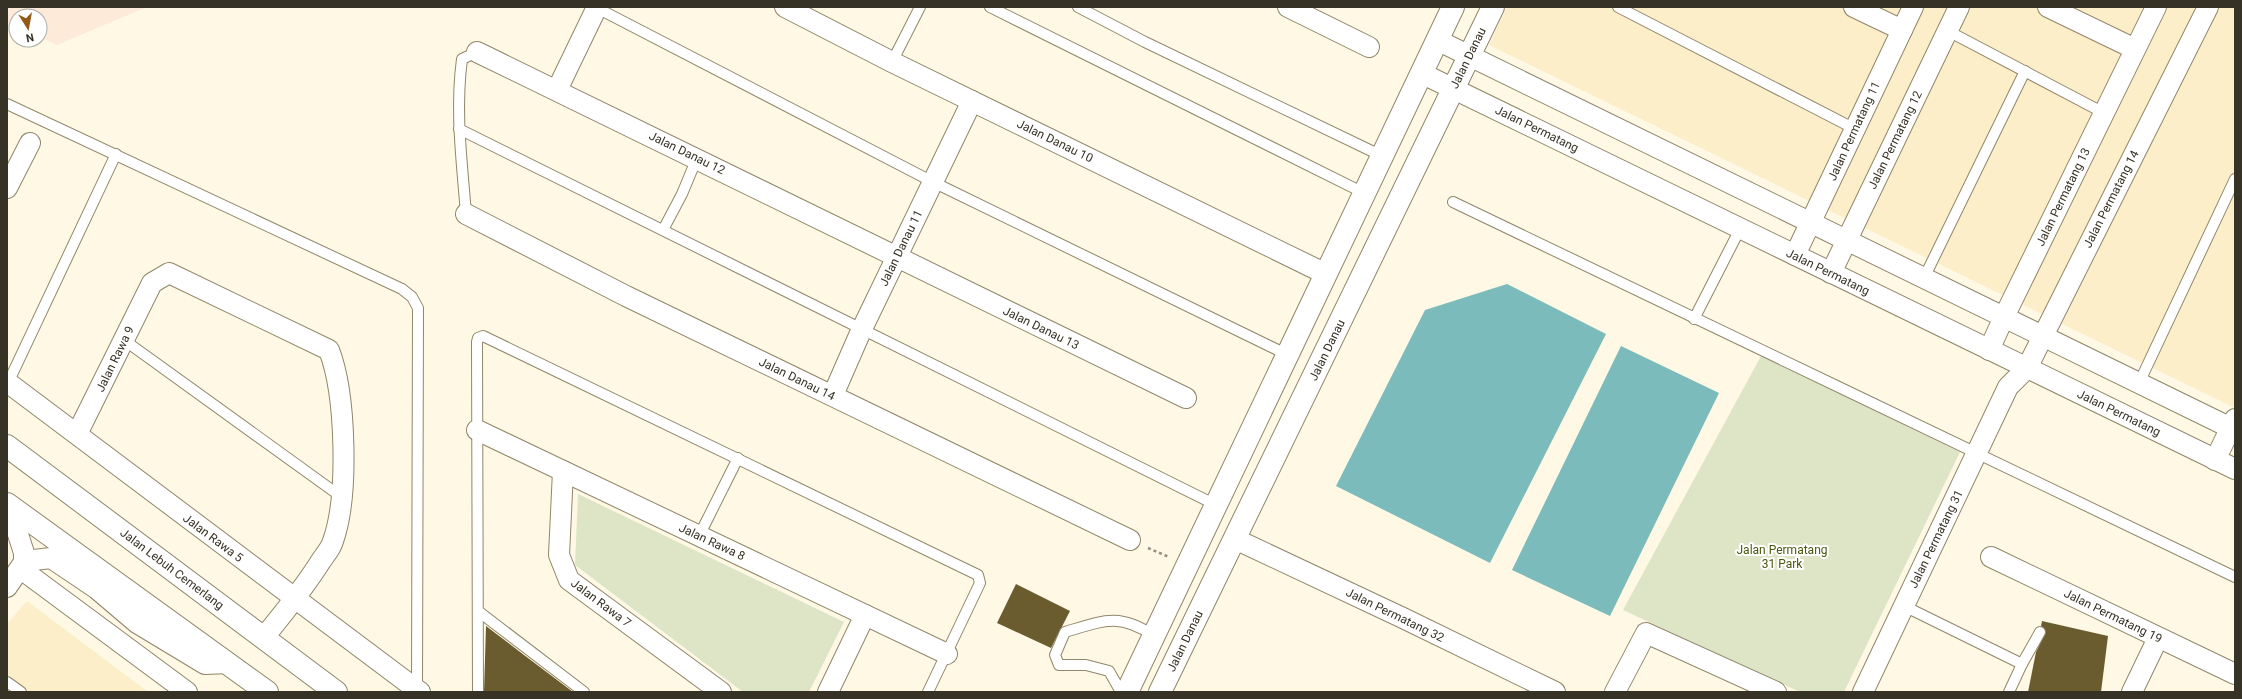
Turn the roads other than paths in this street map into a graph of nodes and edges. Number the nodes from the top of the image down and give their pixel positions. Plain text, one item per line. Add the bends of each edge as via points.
1 (597, 7) edge
2 (785, 7) edge
3 (920, 7) edge
4 (990, 7) edge
5 (1078, 7) edge
6 (1288, 7) edge
7 (1453, 7) edge
8 (1493, 7) edge
9 (1618, 7) edge
10 (1854, 7) edge
11 (1913, 7) edge
12 (1959, 7) edge
13 (2048, 7) edge
14 (2156, 7) edge
15 (2208, 7) edge
16 (1902, 30) junction
17 (1948, 31) junction
18 (1437, 40) junction
19 (1369, 47) dead end
20 (2135, 49) junction
21 (477, 52) joint
22 (1469, 56) junction
23 (892, 62) junction
24 (2025, 71) junction
25 (1421, 73) junction
26 (1453, 88) junction
27 (557, 90) junction
28 (972, 101) junction
29 (7, 104) edge
30 (2104, 113) junction
31 (459, 129) junction
32 (1855, 129) junction
33 (30, 143) dead end
34 (116, 154) junction
35 (1382, 156) junction
36 (697, 158) junction
37 (2235, 179) edge
38 (933, 182) junction
39 (7, 188) edge
40 (1364, 193) junction
41 (1453, 202) dead end
42 (466, 214) joint
43 (1811, 222) junction
44 (1740, 229) junction
45 (663, 230) junction
46 (1847, 240) junction
47 (1795, 255) junction
48 (896, 258) junction
49 (1831, 273) junction
50 (1326, 274) junction
51 (1924, 278) junction
52 (2004, 317) junction
53 (1694, 319) junction
54 (862, 331) junction
55 (2042, 336) junction
56 (124, 340) junction
57 (1989, 350) junction
58 (1288, 355) junction
59 (2027, 368) junction
60 (8, 382) edge
61 (2139, 383) junction
62 (2008, 387) junction
63 (832, 396) junction
64 (1186, 398) dead end
65 (2234, 425) edge
66 (477, 430) junction
67 (77, 434) junction
68 (7, 446) edge
69 (1978, 452) junction
70 (738, 458) junction
71 (2215, 460) junction
72 (2235, 470) edge
73 (563, 472) junction
74 (343, 498) junction
75 (7, 504) edge
76 (1216, 505) junction
77 (7, 524) edge
78 (699, 536) junction
79 (1235, 539) junction
80 (1130, 540) road end
81 (1991, 557) dead end
82 (21, 569) junction
83 (2235, 577) edge
84 (7, 587) edge
85 (300, 593) junction
86 (1904, 606) junction
87 (478, 611) junction
88 (865, 615) junction
89 (2040, 632) dead end
90 (1154, 636) junction
91 (264, 637) junction
92 (2158, 638) junction
93 (947, 654) junction
94 (228, 663) junction
95 (2022, 664) junction
96 (2235, 674) edge
97 (7, 682) edge
98 (419, 691) edge
99 (1549, 691) edge
100 (21, 692) edge
101 (187, 692) edge
102 (267, 692) edge
103 (336, 692) edge
104 (478, 692) edge
105 (584, 692) edge
106 (721, 692) edge
107 (828, 692) edge
108 (928, 692) edge
109 (1121, 692) edge
110 (1127, 692) edge
111 (1160, 692) edge
112 (1615, 692) edge
113 (1776, 692) edge
114 (1864, 692) edge
115 (2008, 692) edge
116 (2132, 692) edge

1 - 27 street
1 - 38 lane
2 - 23 street, Jalan Danau 10
3 - 23 lane
4 - 40 lane
5 - 35 lane
6 - 19 street
7 - 18 street
8 - 22 street, Jalan Danau
9 - 32 lane
10 - 16 street
11 - 16 street, Jalan Permatang 11
12 - 17 street, Jalan Permatang 12
13 - 20 street
14 - 20 street, Jalan Permatang 13
15 - 55 street, Jalan Permatang 14
16 - 32 street, Jalan Permatang 11
17 - 24 lane
17 - 46 street, Jalan Permatang 12
18 - 22 street
18 - 25 street
20 - 30 street, Jalan Permatang 13
21 - 27 street, Jalan Danau 12
21 - 31 lane via 462,59
22 - 26 street, Jalan Danau
22 - 43 street
23 - 28 street, Jalan Danau 10
24 - 30 lane
24 - 51 lane
25 - 26 street, Jalan Permatang
25 - 35 street
26 - 44 street, Jalan Permatang
26 - 79 street, Jalan Danau
27 - 36 street, Jalan Danau 12
28 - 38 street, Jalan Danau 11
28 - 50 street, Jalan Danau 10
29 - 34 lane
30 - 52 street, Jalan Permatang 13
31 - 42 lane
31 - 45 lane
32 - 43 street, Jalan Permatang 11
33 - 39 street
34 - 60 lane
34 - 98 lane via 402,289 412,297 418,308
35 - 40 street
36 - 45 lane
36 - 48 street, Jalan Danau 12
37 - 61 lane
38 - 48 street, Jalan Danau 11
38 - 58 lane
40 - 50 street
41 - 53 lane
42 - 63 street, Jalan Danau 14 via 626,296
43 - 46 street
43 - 47 street, Jalan Permatang 11
44 - 47 street, Jalan Permatang
44 - 53 lane
45 - 54 lane
46 - 49 street, Jalan Permatang 12
46 - 51 street
47 - 49 street, Jalan Permatang
48 - 54 street, Jalan Danau 11
48 - 64 street, Jalan Danau 13
49 - 57 street, Jalan Permatang
50 - 58 street
51 - 52 street
52 - 55 street
52 - 57 street, Jalan Permatang 13
53 - 69 lane
54 - 63 street, Jalan Danau 11
54 - 76 lane
55 - 59 street, Jalan Permatang 14
55 - 61 street
56 - 67 street, Jalan Rawa 9
56 - 74 lane
56 - 74 street, Jalan Rawa 9 via 152,282 169,272 329,350 341,405
57 - 59 street, Jalan Permatang
57 - 62 street
58 - 76 street
59 - 62 street, Jalan Permatang 14
59 - 71 street, Jalan Permatang
60 - 67 street, Jalan Rawa 5
61 - 65 street
62 - 69 street, Jalan Permatang 31
63 - 80 street, Jalan Danau 14
65 - 71 street
66 - 70 lane via 477,342 478,338 483,336
66 - 73 street, Jalan Rawa 8
66 - 87 lane
67 - 85 street, Jalan Rawa 5
68 - 91 street, Jalan Lebuh Cemerlang
69 - 83 lane
69 - 86 street, Jalan Permatang 31
70 - 78 lane
70 - 93 lane via 978,575 980,583
71 - 72 street, Jalan Permatang
73 - 78 street, Jalan Rawa 8
73 - 106 street, Jalan Rawa 7 via 559,555 570,580
74 - 85 street via 333,543
75 - 94 street
76 - 90 street
77 - 82 street via 17,531 21,543 24,562
78 - 88 street, Jalan Rawa 8
79 - 99 street, Jalan Permatang 32 via 1410,621
79 - 111 street, Jalan Danau
81 - 92 street, Jalan Permatang 19
82 - 84 street
82 - 94 street via 34,560 51,558 97,589 137,623 205,664
82 - 101 street
85 - 91 street
85 - 98 street, Jalan Rawa 5
86 - 95 lane
86 - 114 street, Jalan Permatang 31
87 - 104 lane
87 - 105 lane
88 - 93 street, Jalan Rawa 8
88 - 107 street
89 - 95 lane
90 - 109 lane via 1137,624 1107,620 1065,632 1055,655 1059,665 1086,665 1109,671
90 - 110 street
91 - 103 street, Jalan Lebuh Cemerlang
92 - 96 street, Jalan Permatang 19
92 - 116 street
93 - 108 lane
94 - 102 street
95 - 115 lane
97 - 100 lane
112 - 113 street via 1646,633

